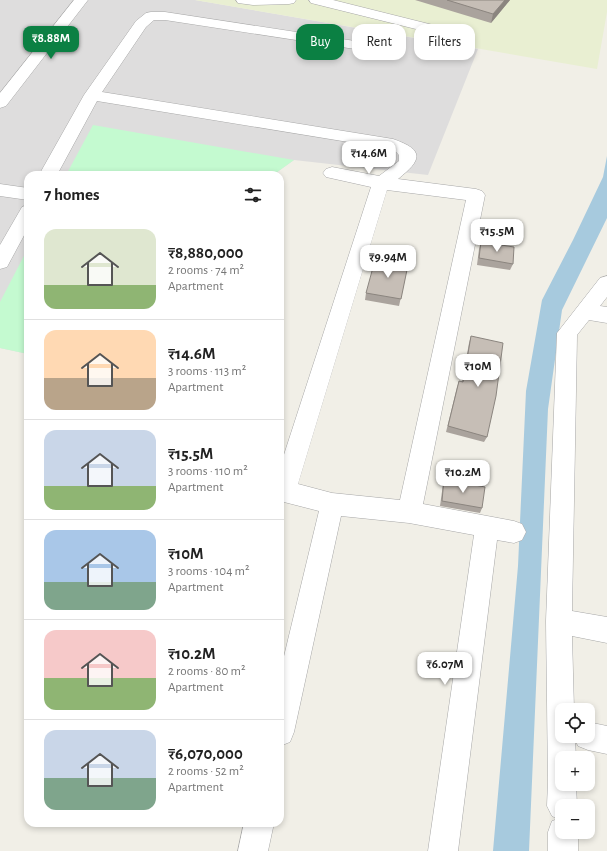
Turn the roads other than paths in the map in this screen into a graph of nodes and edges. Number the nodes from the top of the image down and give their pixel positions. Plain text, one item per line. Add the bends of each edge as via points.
1 (81, 0) edge
2 (243, 0) edge
3 (289, 0) edge
4 (316, 0) edge
5 (414, 24) edge
6 (352, 45) edge
7 (92, 95) junction
8 (0, 103) edge
9 (50, 171) edge
10 (332, 173) dead end
11 (382, 183) junction
12 (0, 190) edge
13 (24, 193) edge
14 (24, 217) edge
15 (0, 262) edge
16 (607, 283) edge
17 (596, 313) edge
18 (284, 484) edge
19 (284, 491) edge
20 (332, 504) junction
21 (409, 512) junction
22 (487, 527) junction
23 (514, 532) dead end
24 (559, 621) junction
25 (607, 630) edge
26 (561, 703) edge
27 (284, 714) edge
28 (595, 737) edge
29 (607, 740) edge
30 (258, 827) edge
31 (563, 839) edge
32 (253, 851) edge
33 (443, 851) edge
34 (563, 851) edge

1 - 8 street
2 - 3 street
4 - 5 street
6 - 7 street via 159,15 151,16 141,24
7 - 9 street
7 - 11 street via 387,143 402,148 408,153 406,164
10 - 11 street
11 - 18 street
11 - 21 street via 476,195
12 - 13 street
14 - 15 street
16 - 17 street
17 - 24 street via 567,333
19 - 20 street
20 - 21 street
20 - 27 street
21 - 22 street
22 - 23 street
22 - 33 street
24 - 25 street
24 - 26 street
28 - 29 street
30 - 32 street
31 - 34 street

